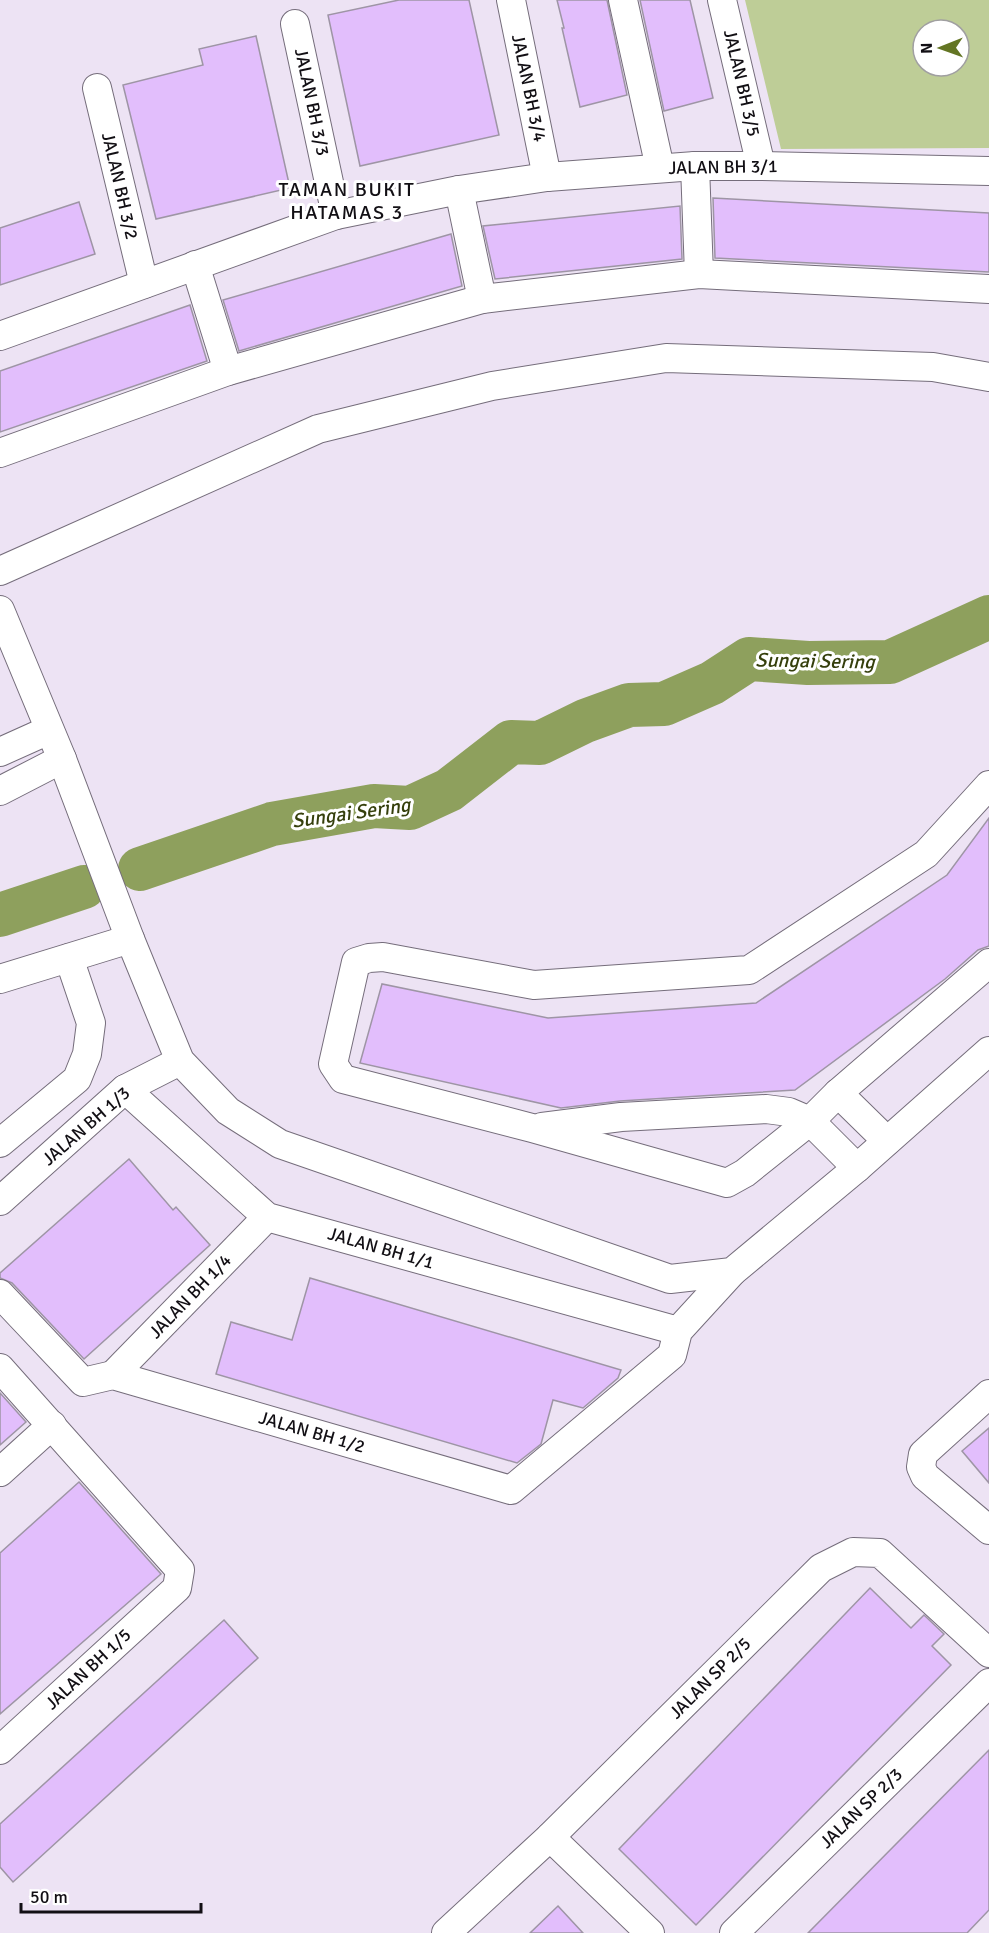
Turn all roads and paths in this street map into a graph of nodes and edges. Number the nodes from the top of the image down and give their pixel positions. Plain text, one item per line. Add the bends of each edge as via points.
1 (511, 0) edge
2 (623, 0) edge
3 (722, 0) edge
4 (295, 24) dead end
5 (97, 88) dead end
6 (696, 166) junction
7 (761, 166) junction
8 (660, 168) junction
9 (989, 171) edge
10 (547, 177) junction
11 (459, 190) junction
12 (336, 215) junction
13 (195, 266) junction
14 (699, 274) junction
15 (144, 284) junction
16 (989, 289) edge
17 (482, 299) junction
18 (0, 336) edge
19 (228, 371) junction
20 (989, 377) edge
21 (0, 453) edge
22 (0, 571) edge
23 (0, 610) edge
24 (50, 730) junction
25 (0, 752) edge
26 (62, 759) junction
27 (989, 785) edge
28 (0, 791) edge
29 (130, 939) junction
30 (69, 958) junction
31 (989, 963) edge
32 (0, 979) edge
33 (989, 1052) edge
34 (180, 1061) junction
35 (125, 1089) junction
36 (838, 1093) junction
37 (810, 1121) junction
38 (532, 1128) junction
39 (887, 1141) junction
40 (0, 1143) edge
41 (857, 1168) junction
42 (0, 1202) edge
43 (267, 1217) junction
44 (732, 1272) junction
45 (0, 1294) edge
46 (678, 1331) junction
47 (0, 1368) edge
48 (113, 1375) junction
49 (989, 1394) edge
50 (52, 1425) junction
51 (0, 1472) edge
52 (989, 1530) edge
53 (989, 1653) edge
54 (989, 1683) edge
55 (0, 1750) edge
56 (550, 1837) junction
57 (446, 1933) edge
58 (650, 1933) edge
59 (734, 1933) edge

1 - 10 street, JALAN BH 3/4
2 - 8 street
3 - 7 street, JALAN BH 3/5
4 - 12 street, JALAN BH 3/3
5 - 15 street, JALAN BH 3/2
6 - 7 street, JALAN BH 3/1
6 - 8 street, JALAN BH 3/1
6 - 14 street
7 - 9 street, JALAN BH 3/1
8 - 10 street, JALAN BH 3/1
10 - 11 street, JALAN BH 3/1
11 - 12 street, JALAN BH 3/1
11 - 17 street
12 - 13 street, JALAN BH 3/1
13 - 15 street, JALAN BH 3/1
13 - 19 street
14 - 16 street
14 - 17 street
15 - 18 street, JALAN BH 3/1
17 - 19 street
19 - 21 street
20 - 22 street via 933,367 666,358 492,386 318,429
23 - 24 street
24 - 25 street
24 - 26 street
26 - 28 street
26 - 29 street
27 - 38 street via 926,854 749,970 534,985 383,957 356,962 333,1064 343,1079
29 - 30 street
29 - 34 street
30 - 32 street
30 - 40 street via 91,1023 87,1054 77,1079
31 - 36 street
33 - 39 street
34 - 35 street, JALAN BH 1/3
34 - 44 street via 228,1112 280,1144 670,1279
35 - 42 street, JALAN BH 1/3
35 - 43 street, JALAN BH 1/1
36 - 37 street
36 - 39 street
37 - 38 street via 789,1112 766,1109 621,1117
37 - 38 street via 727,1183
37 - 41 street
39 - 41 street
41 - 44 street
43 - 46 street, JALAN BH 1/1
43 - 48 street, JALAN BH 1/4
44 - 46 street
45 - 48 street via 83,1382
46 - 48 street, JALAN BH 1/2 via 672,1355 511,1490
47 - 50 street
49 - 52 street via 923,1454 921,1467 925,1476
50 - 51 street
50 - 55 street, JALAN BH 1/5 via 180,1570 177,1588
53 - 56 street, JALAN SP 2/5 via 880,1553 853,1552 821,1568
54 - 59 street, JALAN SP 2/3
56 - 57 street, JALAN SP 2/5
56 - 58 street

